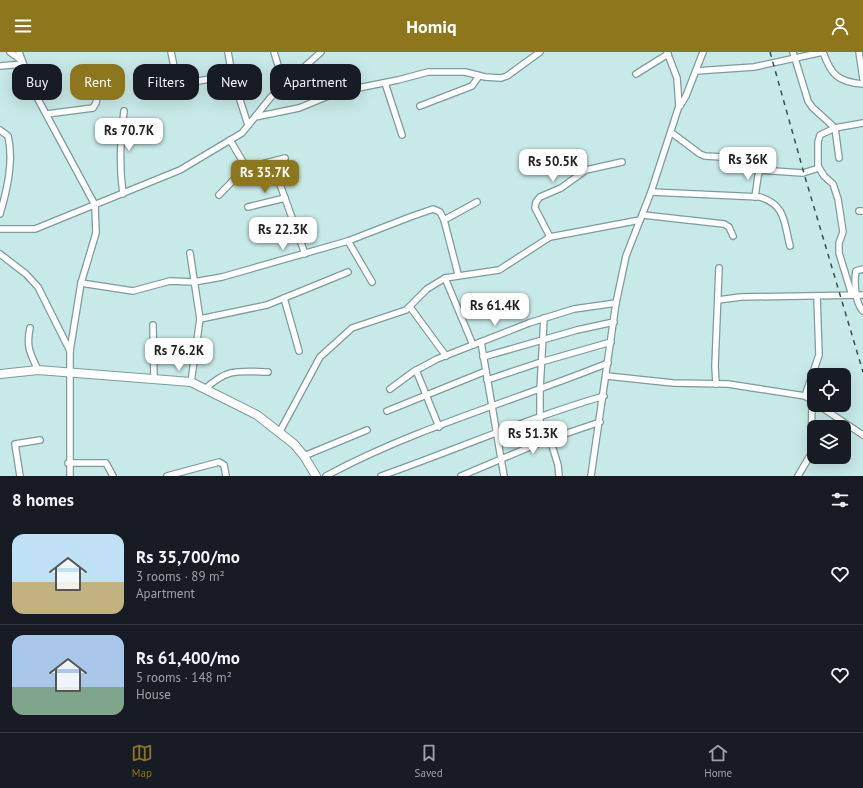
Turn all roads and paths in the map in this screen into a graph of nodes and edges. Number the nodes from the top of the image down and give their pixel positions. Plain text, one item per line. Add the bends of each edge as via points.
1 (10, 52) edge
2 (19, 52) edge
3 (171, 52) edge
4 (228, 52) edge
5 (274, 52) edge
6 (321, 52) edge
7 (540, 52) edge
8 (703, 52) edge
9 (823, 52) edge
10 (859, 52) edge
11 (668, 53) edge
12 (793, 55) edge
13 (22, 62) junction
14 (174, 64) edge
15 (230, 64) edge
16 (278, 64) edge
17 (308, 64) edge
18 (0, 66) edge
19 (696, 71) junction
20 (636, 74) dead end
21 (479, 76) junction
22 (863, 79) edge
23 (385, 83) junction
24 (863, 84) edge
25 (270, 99) edge
26 (97, 100) edge
27 (240, 100) edge
28 (420, 106) dead end
29 (680, 106) junction
30 (124, 111) dead end
31 (47, 114) junction
32 (255, 117) junction
33 (863, 123) edge
34 (248, 125) junction
35 (835, 128) junction
36 (0, 130) edge
37 (672, 133) junction
38 (402, 135) dead end
39 (230, 140) junction
40 (285, 158) dead end
41 (839, 158) dead end
42 (272, 162) junction
43 (622, 162) dead end
44 (246, 167) junction
45 (819, 168) junction
46 (760, 170) junction
47 (651, 192) junction
48 (124, 194) junction
49 (219, 195) dead end
50 (755, 197) junction
51 (285, 198) junction
52 (477, 202) dead end
53 (95, 206) junction
54 (248, 207) dead end
55 (0, 214) edge
56 (641, 217) junction
57 (444, 220) junction
58 (0, 229) edge
59 (733, 236) dead end
60 (550, 237) junction
61 (348, 241) junction
62 (790, 246) dead end
63 (190, 253) dead end
64 (0, 254) edge
65 (305, 254) junction
66 (719, 268) dead end
67 (863, 269) edge
68 (348, 272) dead end
69 (458, 274) junction
70 (444, 278) junction
71 (194, 282) junction
72 (372, 282) dead end
73 (82, 284) junction
74 (857, 295) edge
75 (817, 296) junction
76 (284, 298) junction
77 (718, 300) junction
78 (616, 303) junction
79 (410, 307) junction
80 (863, 311) edge
81 (544, 318) junction
82 (200, 319) junction
83 (614, 322) junction
84 (153, 325) dead end
85 (30, 328) dead end
86 (542, 340) junction
87 (481, 342) junction
88 (611, 342) junction
89 (473, 345) junction
90 (70, 351) junction
91 (300, 351) dead end
92 (446, 356) junction
93 (483, 357) junction
94 (541, 362) junction
95 (608, 363) junction
96 (38, 370) junction
97 (416, 370) junction
98 (486, 371) junction
99 (268, 372) dead end
100 (69, 373) junction
101 (0, 374) edge
102 (607, 376) junction
103 (154, 379) junction
104 (487, 380) junction
105 (191, 382) junction
106 (716, 384) junction
107 (205, 389) junction
108 (390, 389) dead end
109 (540, 389) junction
110 (427, 395) junction
111 (604, 396) junction
112 (805, 396) joint
113 (493, 406) junction
114 (387, 411) dead end
115 (813, 412) edge
116 (828, 412) edge
117 (540, 416) junction
118 (600, 422) junction
119 (439, 427) junction
120 (367, 430) dead end
121 (497, 432) junction
122 (279, 433) junction
123 (863, 435) edge
124 (550, 439) junction
125 (40, 440) dead end
126 (540, 443) junction
127 (304, 456) junction
128 (502, 459) junction
129 (68, 463) junction
130 (20, 476) edge
131 (70, 476) edge
132 (113, 476) edge
133 (167, 476) edge
134 (226, 476) edge
135 (316, 476) edge
136 (326, 476) edge
137 (381, 476) edge
138 (462, 476) edge
139 (504, 476) edge
140 (559, 476) edge
141 (591, 476) edge
142 (798, 476) edge

1 - 13 street
2 - 13 street
3 - 14 street
4 - 15 street
5 - 16 street
6 - 17 street
7 - 21 street via 507,76
8 - 19 street
9 - 12 street
9 - 24 street via 834,75 847,82
10 - 22 street
11 - 20 street
11 - 29 street via 677,78
12 - 19 street via 774,64
12 - 35 street via 808,101
13 - 18 street
13 - 31 street via 33,90
19 - 29 street
21 - 23 street via 465,72 438,71
21 - 28 street via 472,86
23 - 32 street via 338,92 299,108
23 - 38 street
25 - 32 street
26 - 31 street via 93,108
27 - 34 street
29 - 37 street
30 - 48 street via 120,135 120,176
31 - 53 street
32 - 34 street
33 - 35 street
34 - 39 street via 242,133
35 - 41 street
35 - 45 street via 819,137
36 - 55 street via 8,136 10,143 9,176
37 - 46 street via 700,154 740,158
37 - 47 street
39 - 44 street
39 - 48 street via 180,170
40 - 42 street
42 - 44 street
42 - 51 street
43 - 60 street via 586,170 567,185 540,197 535,208
44 - 49 street
45 - 46 street via 803,172
45 - 74 street via 833,184 838,200 844,232 839,243 839,253
46 - 50 street
47 - 50 street
47 - 56 street
48 - 53 street
50 - 62 street via 766,199 780,209
51 - 54 street
51 - 65 street
52 - 57 street
53 - 58 street via 35,229
53 - 73 street via 96,233
56 - 59 street via 724,224 729,227
56 - 60 street
56 - 78 street via 626,256
57 - 61 street via 440,212 433,210
57 - 69 street
60 - 69 street via 499,270
61 - 65 street
61 - 72 street
63 - 71 street
64 - 90 street via 38,287
65 - 71 street via 222,277
66 - 77 street
67 - 74 street via 856,271 854,278
68 - 76 street
69 - 70 street
70 - 79 street via 427,289
70 - 89 street
71 - 73 street via 170,281 133,291
71 - 82 street
73 - 90 street
74 - 75 street
74 - 80 street
75 - 77 street via 741,297
75 - 112 street via 819,355
76 - 82 street
76 - 91 street
77 - 106 street
78 - 81 street via 574,308
78 - 83 street
79 - 92 street
79 - 122 street via 352,328 320,357
81 - 86 street
81 - 87 street
82 - 105 street
83 - 86 street
83 - 88 street
84 - 103 street
85 - 96 street via 28,350
86 - 93 street
86 - 94 street
87 - 89 street
87 - 93 street
88 - 94 street
88 - 95 street
89 - 92 street
90 - 100 street
92 - 97 street
93 - 98 street
94 - 104 street
94 - 109 street
95 - 102 street
95 - 109 street
96 - 100 street
96 - 101 street
97 - 108 street
97 - 110 street
98 - 104 street
98 - 110 street
99 - 107 street via 229,373 218,377
100 - 103 street
100 - 129 street
102 - 106 street via 673,383
102 - 111 street
103 - 105 street
104 - 113 street
105 - 107 street
106 - 112 street
107 - 122 street via 256,415
109 - 113 street
109 - 117 street
110 - 114 street
110 - 119 street
111 - 117 street
111 - 118 street
113 - 119 street
113 - 121 street
115 - 142 street via 811,454
116 - 123 street
117 - 121 street
117 - 126 street
118 - 124 street
118 - 141 street
119 - 136 street via 358,459
120 - 127 street
121 - 128 street
121 - 137 street
122 - 127 street via 294,444
124 - 126 street
124 - 140 street
125 - 130 street via 15,444
126 - 128 street
127 - 135 street
128 - 138 street
128 - 139 street
129 - 131 street
129 - 132 street via 106,463
133 - 134 street via 219,462 224,464

